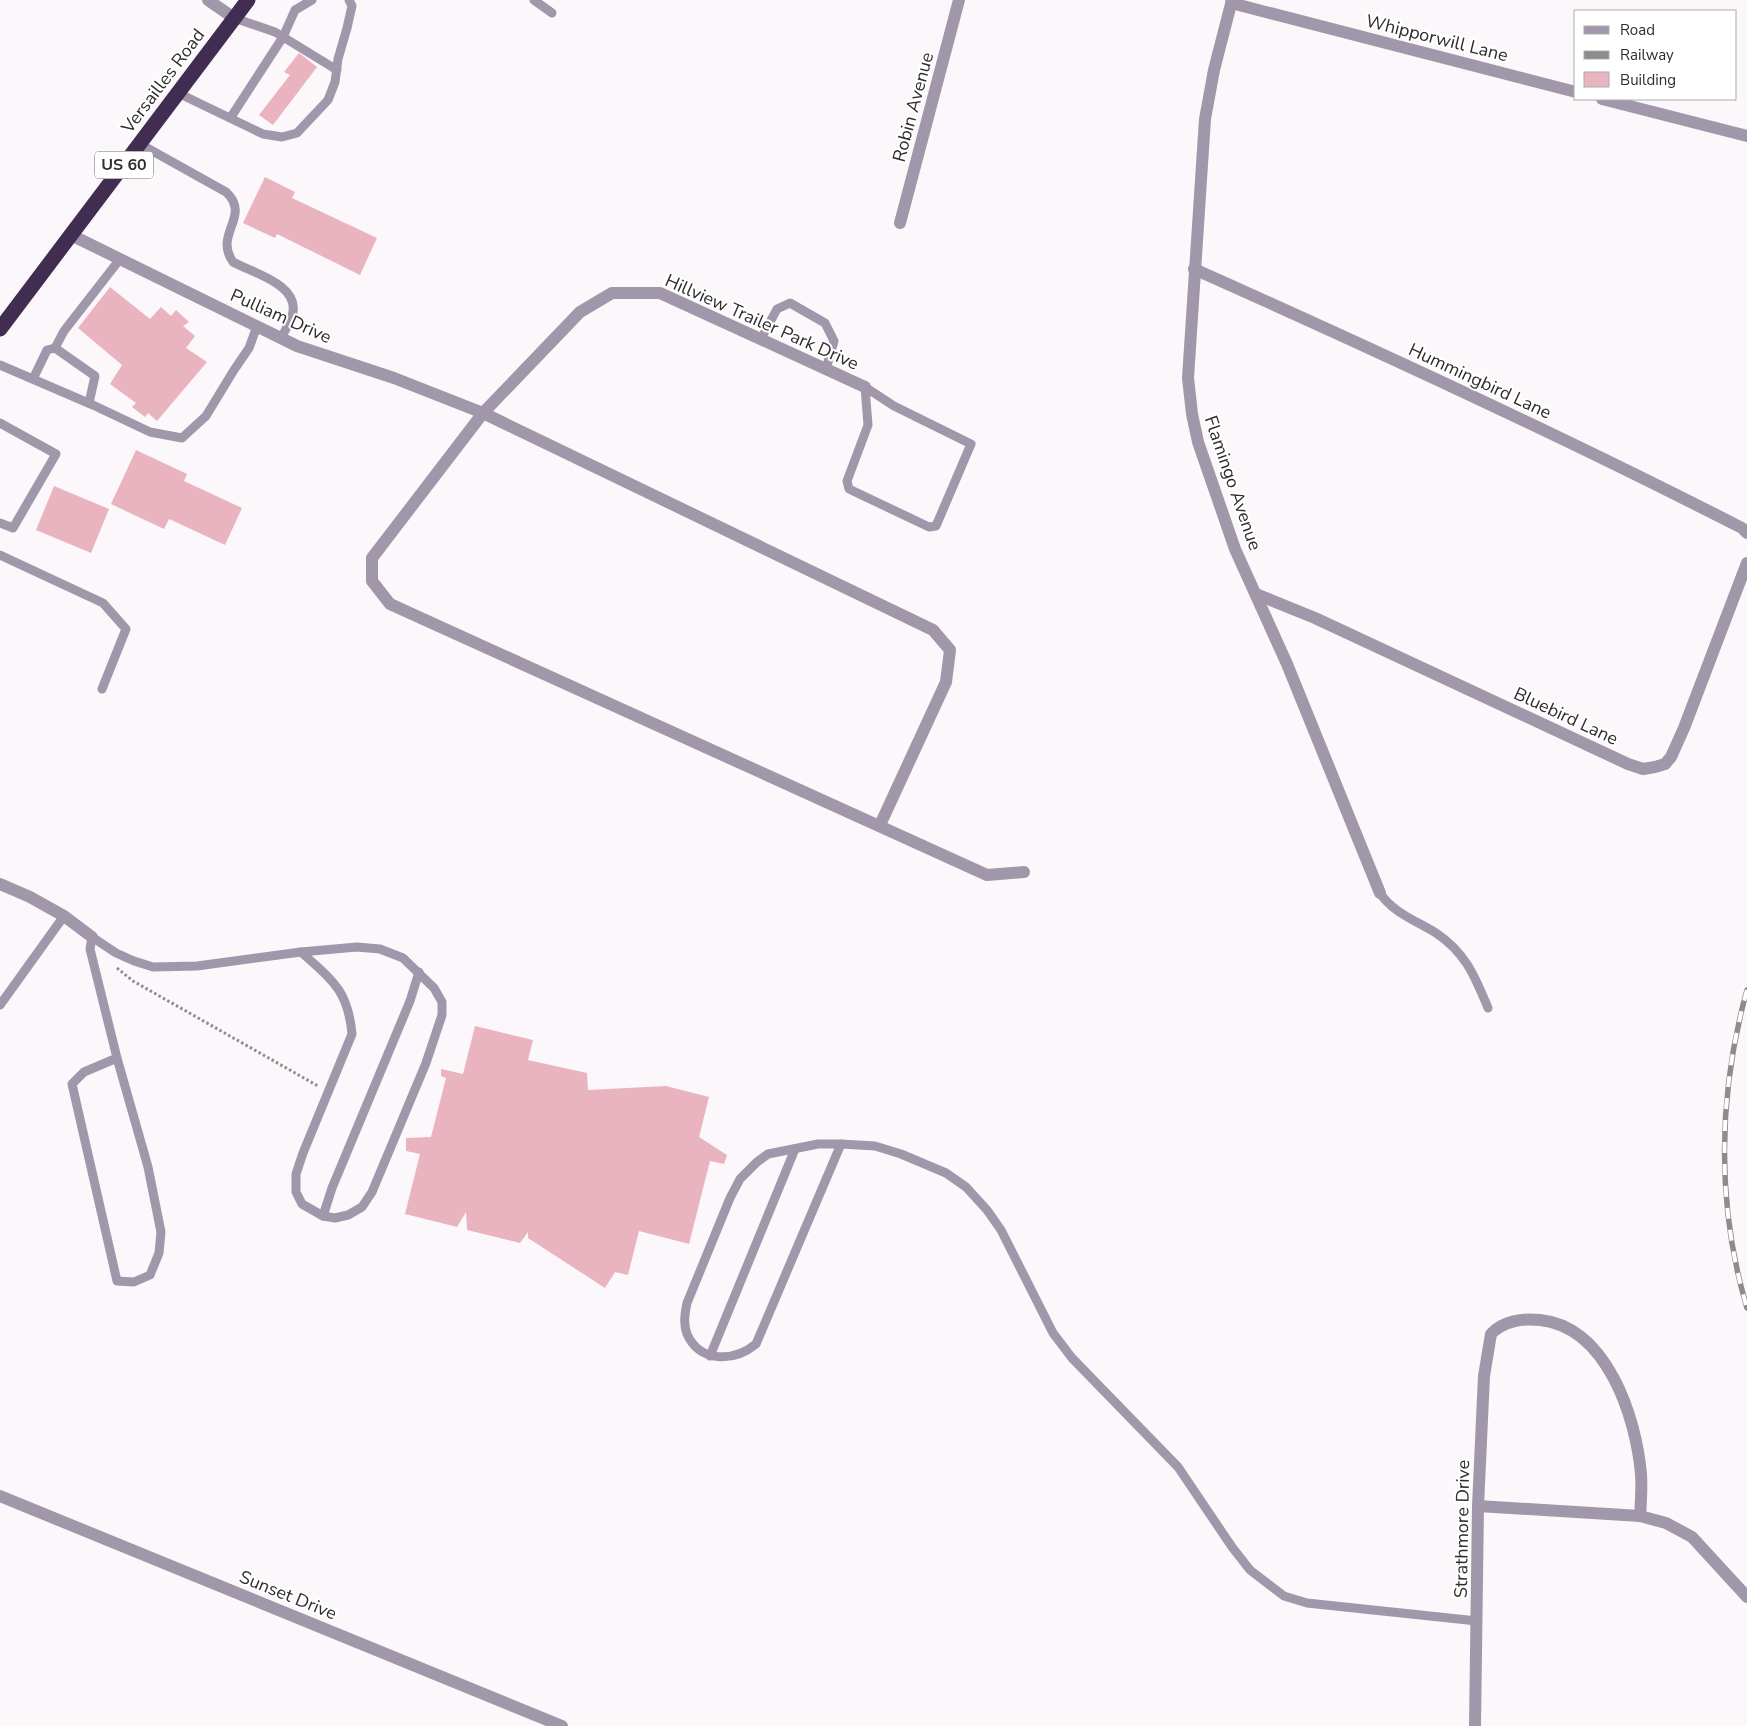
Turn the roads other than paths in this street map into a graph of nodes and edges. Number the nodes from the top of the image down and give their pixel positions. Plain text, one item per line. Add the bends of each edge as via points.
1 (208, 0) edge
2 (248, 0) edge
3 (312, 0) edge
4 (349, 0) edge
5 (534, 0) edge
6 (959, 0) edge
7 (1231, 2) edge
8 (552, 13) dead end
9 (234, 18) junction
10 (284, 37) junction
11 (337, 70) junction
12 (1574, 91) edge
13 (178, 93) junction
14 (1606, 100) edge
15 (231, 117) junction
16 (1747, 136) edge
17 (140, 144) junction
18 (900, 223) dead end
19 (71, 235) junction
20 (120, 259) junction
21 (1194, 268) junction
22 (257, 326) junction
23 (0, 329) edge
24 (281, 338) junction
25 (761, 339) junction
26 (55, 348) junction
27 (0, 365) edge
28 (826, 368) junction
29 (33, 379) junction
30 (865, 387) junction
31 (90, 403) junction
32 (483, 413) junction
33 (0, 423) edge
34 (0, 523) edge
35 (1747, 533) edge
36 (0, 555) edge
37 (1747, 563) edge
38 (1256, 594) junction
39 (102, 689) dead end
40 (880, 825) junction
41 (1024, 872) dead end
42 (0, 884) edge
43 (1380, 893) joint
44 (64, 916) junction
45 (92, 937) junction
46 (301, 952) junction
47 (419, 972) junction
48 (0, 1005) edge
49 (1488, 1008) dead end
50 (117, 1058) junction
51 (841, 1144) junction
52 (795, 1149) junction
53 (323, 1216) junction
54 (710, 1356) junction
55 (0, 1496) edge
56 (1478, 1506) junction
57 (1640, 1516) junction
58 (1747, 1597) edge
59 (1477, 1621) junction
60 (562, 1726) edge
61 (1475, 1726) edge

1 - 9 street
2 - 9 highway, Versailles Road / US 60
3 - 10 lane via 295,10
4 - 11 lane via 352,6
5 - 8 lane
6 - 18 street, Robin Avenue
7 - 12 street, Whipporwill Lane
7 - 21 street, Flamingo Avenue via 1205,119
9 - 10 lane
9 - 13 highway, Versailles Road / US 60
10 - 11 lane
10 - 15 lane
11 - 15 lane via 328,100 297,133 282,137 263,134
13 - 15 lane
13 - 17 highway, Versailles Road / US 60
14 - 16 street
17 - 19 highway, Versailles Road / US 60
17 - 24 lane via 234,199 236,207 226,246 228,255 233,262 287,292 293,311
19 - 20 street, Pulliam Drive
19 - 23 highway, Versailles Road / US 60
20 - 22 street, Pulliam Drive
20 - 26 lane via 64,331
21 - 35 street, Hummingbird Lane via 1639,475
21 - 38 street, Flamingo Avenue via 1188,378 1192,414 1198,442 1226,524
22 - 24 street, Pulliam Drive
22 - 31 lane via 249,348 206,416 182,438 150,432
24 - 32 street, Pulliam Drive
25 - 28 street, Hillview Trailer Park Drive
25 - 28 lane via 777,309 790,303 825,323 834,341
25 - 32 street, Hillview Trailer Park Drive via 660,293 612,293 580,312
26 - 29 lane via 47,350
26 - 31 lane via 95,376
27 - 29 lane
28 - 30 street, Hillview Trailer Park Drive
29 - 31 lane
30 - 30 lane via 868,424 848,482 849,489 929,527 936,526 971,444 894,406
32 - 40 street, Pulliam Drive via 934,630 950,650 946,682
32 - 40 street, Hillview Trailer Park Drive via 372,558 372,581 390,604
33 - 34 lane via 56,454 13,528
36 - 39 lane via 103,603 126,629
37 - 38 street, Bluebird Lane via 1670,757 1665,764 1643,769
38 - 43 street, Flamingo Avenue
40 - 41 street, Hillview Trailer Park Drive via 987,875
42 - 44 street
43 - 49 lane via 1385,901 1437,934 1462,955
44 - 45 street
44 - 48 lane
45 - 46 lane via 116,953 153,967 197,966
45 - 50 lane via 90,949
46 - 47 lane via 357,946 380,949 403,958
46 - 53 lane via 330,977 343,994 352,1034 296,1174 296,1192 302,1204
47 - 53 lane
47 - 53 lane via 442,1002 442,1015 426,1063 380,1176 362,1207 335,1218
50 - 50 lane via 148,1167 161,1232 159,1253 150,1275 134,1282 117,1281 72,1084 84,1072
51 - 52 lane
51 - 54 lane via 756,1344 746,1353 730,1357
51 - 59 lane via 875,1146 901,1154 946,1173 966,1188 1001,1230 1053,1333 1072,1358 1178,1467 1250,1570 1284,1596 1307,1603
52 - 54 lane
52 - 54 lane via 768,1154 757,1162 740,1179 730,1198 687,1303 684,1320 686,1333 694,1345
55 - 60 street, Sunset Drive
56 - 57 street
56 - 57 street, Strathmore Drive via 1484,1376 1491,1334 1517,1320 1532,1319 1548,1321 1578,1334 1592,1347 1613,1378 1639,1460 1642,1479
56 - 59 street, Strathmore Drive
57 - 58 street via 1666,1523 1692,1537
59 - 61 street, Strathmore Drive

